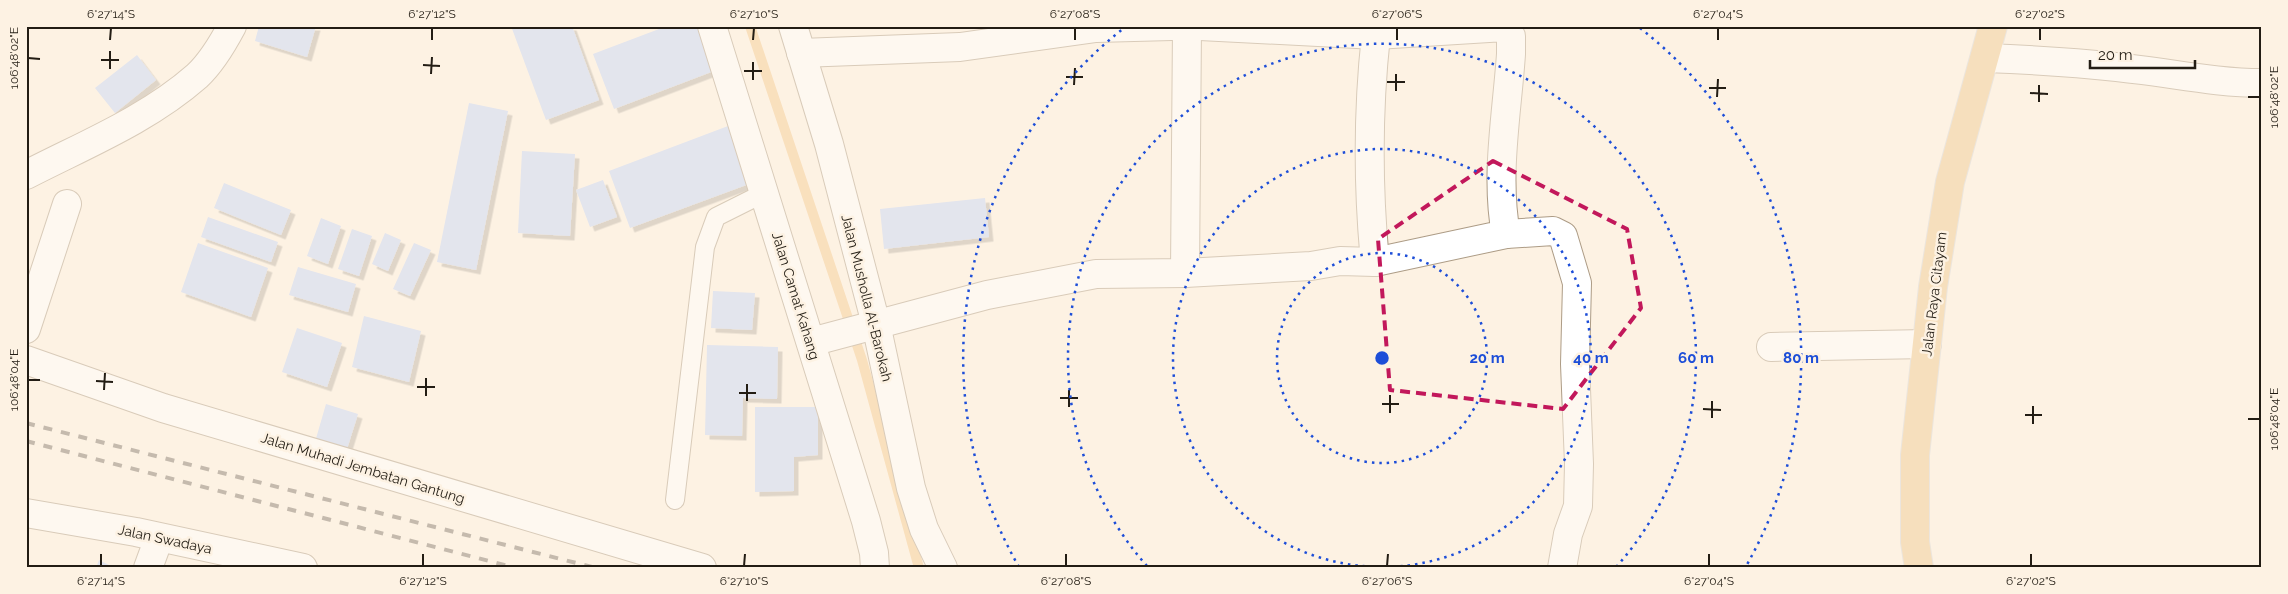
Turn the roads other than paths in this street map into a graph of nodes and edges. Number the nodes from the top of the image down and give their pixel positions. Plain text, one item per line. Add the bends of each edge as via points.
1 (232, 26) edge
2 (712, 26) edge
3 (793, 26) edge
4 (1172, 26) edge
5 (1187, 26) edge
6 (1200, 26) edge
7 (1993, 26) edge
8 (1376, 35) junction
9 (801, 52) junction
10 (1985, 58) junction
11 (2262, 83) edge
12 (26, 175) edge
13 (764, 193) junction
14 (67, 204) dead end
15 (1506, 234) junction
16 (1375, 262) junction
17 (1185, 274) junction
18 (868, 327) junction
19 (26, 329) edge
20 (813, 341) junction
21 (1927, 344) junction
22 (1771, 347) dead end
23 (26, 360) edge
24 (675, 500) dead end
25 (26, 513) edge
26 (160, 538) junction
27 (148, 568) edge
28 (303, 568) edge
29 (702, 568) edge
30 (875, 568) edge
31 (943, 568) edge
32 (1562, 568) edge
33 (1918, 568) edge

1 - 12 street via 198,75 148,113
2 - 13 street, Jalan Camat Kahang
3 - 9 street, Jalan Musholla Al-Barokah
4 - 9 street via 1096,28 960,47
5 - 17 street
6 - 8 street
7 - 10 main road, Jalan Raya Citayam
8 - 15 street via 1505,27 1511,36 1502,211
8 - 16 street via 1370,211
9 - 18 street, Jalan Musholla Al-Barokah via 828,144
10 - 11 street via 2056,60 2219,82
10 - 21 main road, Jalan Raya Citayam via 1950,182
13 - 20 street, Jalan Camat Kahang
13 - 24 lane via 716,217 705,246
14 - 19 street
15 - 16 street
15 - 32 street via 1553,231 1563,236 1577,283 1578,506 1568,534
16 - 17 street via 1340,260 1311,266
17 - 18 street via 1096,274 987,295
18 - 20 street
18 - 31 street, Jalan Musholla Al-Barokah via 924,530
20 - 30 street, Jalan Camat Kahang via 866,521
21 - 22 street
21 - 33 main road, Jalan Raya Citayam via 1915,455
23 - 29 street, Jalan Muhadi Jembatan Gantung via 164,408
25 - 26 street, Jalan Swadaya
26 - 27 street
26 - 28 street, Jalan Swadaya

